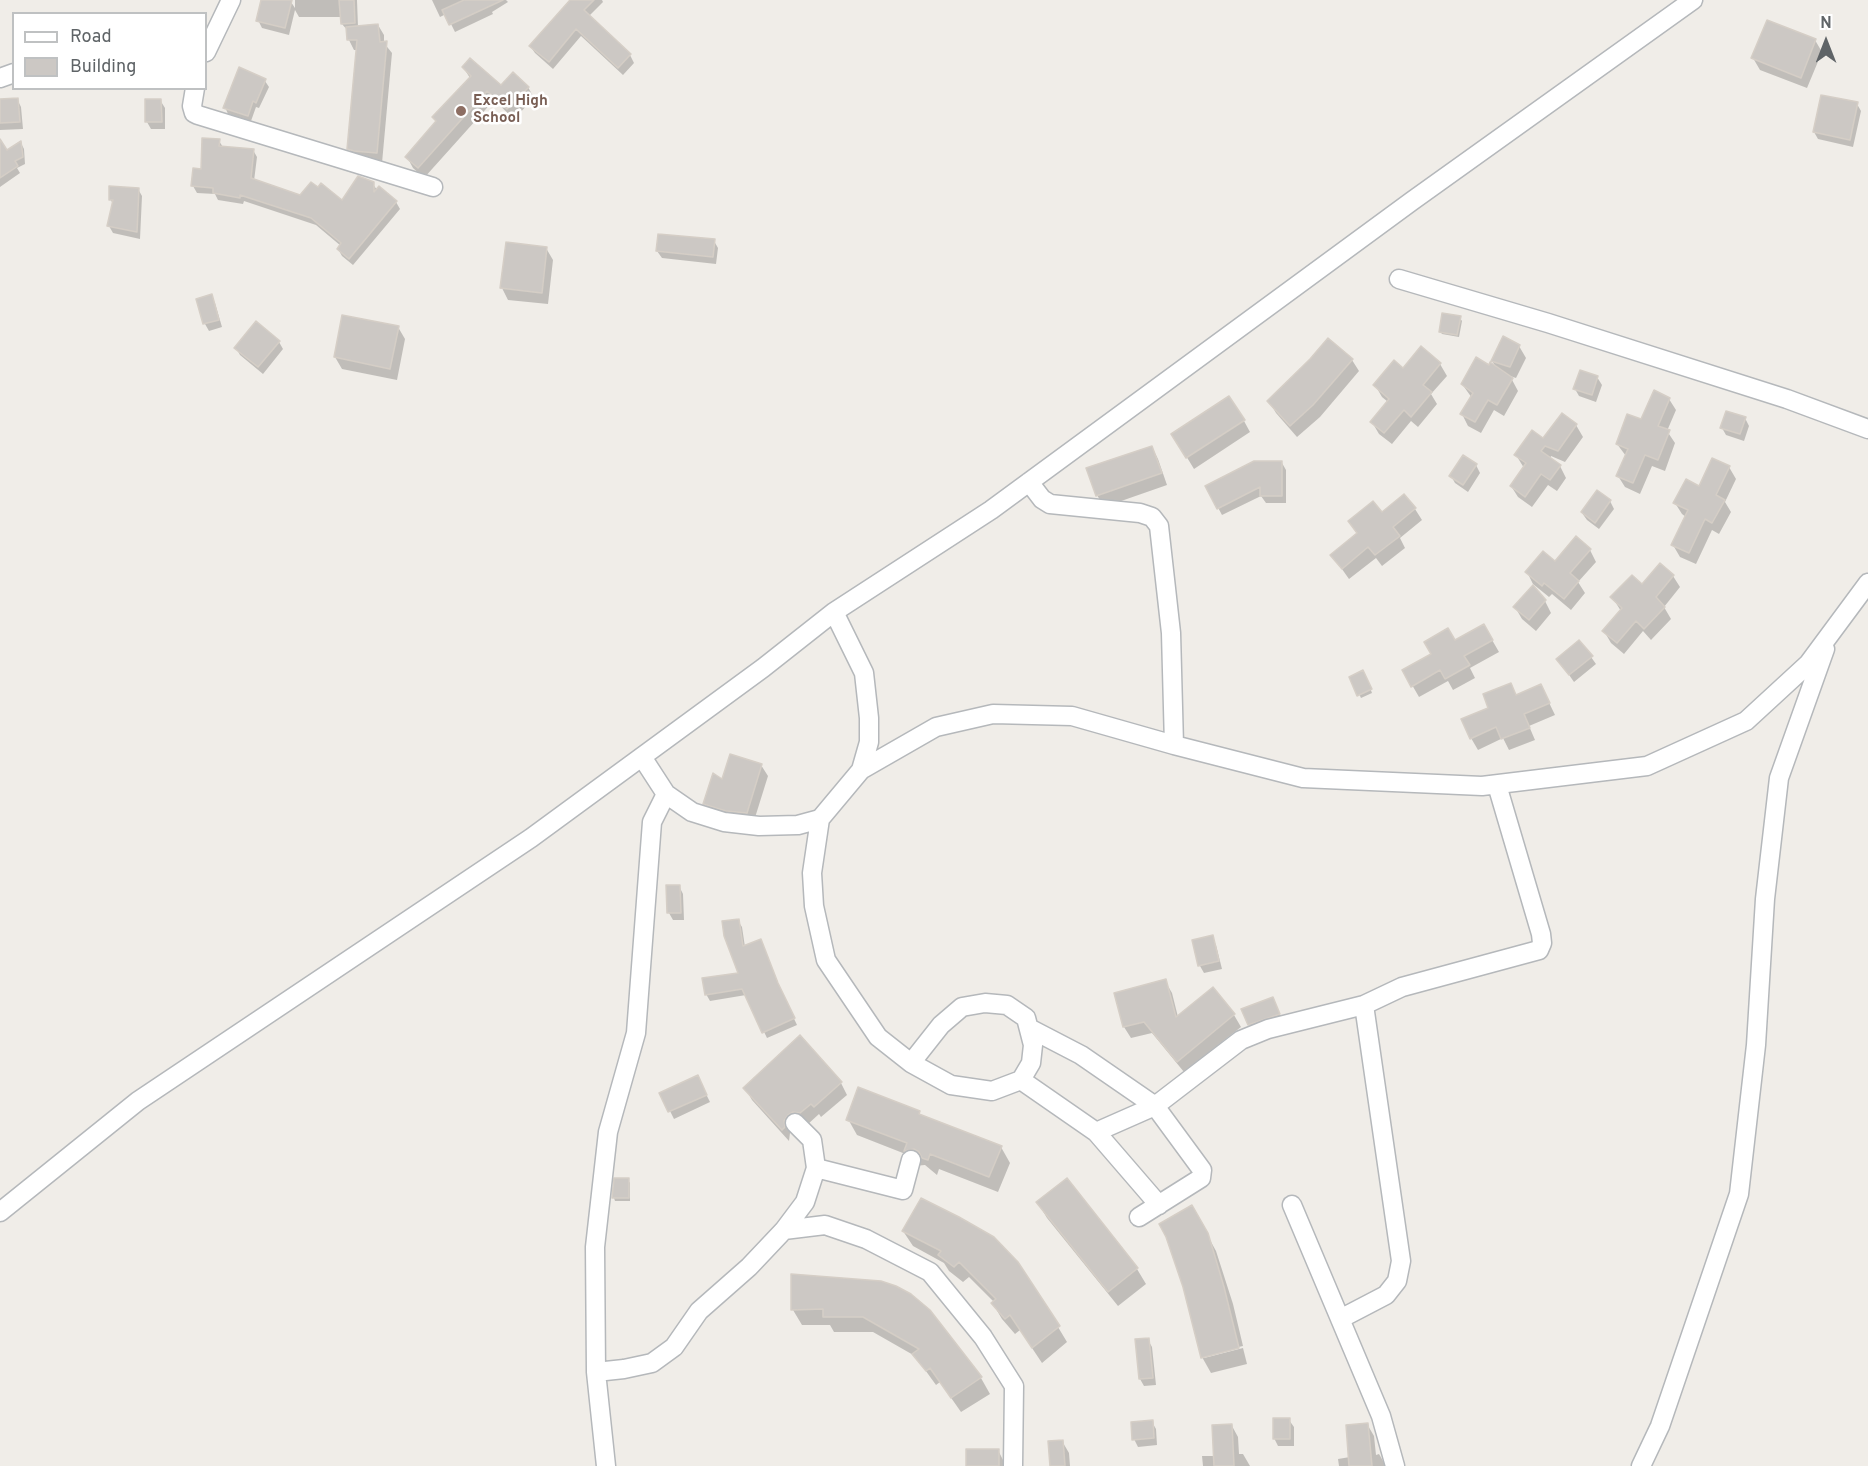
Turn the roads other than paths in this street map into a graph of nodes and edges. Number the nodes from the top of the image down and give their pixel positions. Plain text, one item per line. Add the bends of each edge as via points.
1 (231, 0) edge
2 (1693, 0) edge
3 (207, 50) edge
4 (195, 90) edge
5 (433, 188) dead end
6 (1399, 279) dead end
7 (1868, 429) edge
8 (1029, 482) junction
9 (1868, 583) edge
10 (834, 612) junction
11 (1831, 633) junction
12 (1174, 745) junction
13 (642, 757) junction
14 (861, 770) junction
15 (1497, 784) junction
16 (666, 794) junction
17 (820, 819) junction
18 (1364, 1005) junction
19 (1029, 1028) junction
20 (911, 1064) junction
21 (1021, 1080) junction
22 (1155, 1106) junction
23 (795, 1124) dead end
24 (1095, 1132) junction
25 (911, 1160) dead end
26 (816, 1168) junction
27 (1159, 1204) junction
28 (1292, 1205) dead end
29 (0, 1212) edge
30 (1139, 1217) dead end
31 (784, 1230) junction
32 (1340, 1319) junction
33 (596, 1372) junction
34 (606, 1466) edge
35 (1013, 1466) edge
36 (1395, 1466) edge
37 (1641, 1466) edge

1 - 3 street
2 - 8 street
4 - 5 street via 192,106 198,115
6 - 7 street via 1753,388
8 - 10 street
8 - 12 street via 1050,504 1140,513 1152,517 1159,525 1172,633
9 - 11 street
10 - 13 street
10 - 14 street via 864,673 869,742
11 - 15 street via 1808,664 1746,721 1647,766
11 - 37 street via 1779,778 1739,1194 1660,1426
12 - 14 street via 1072,716 993,714 936,727
12 - 15 street via 1303,778
13 - 16 street
13 - 29 street via 531,838 138,1101
14 - 17 street
15 - 18 street via 1541,934 1539,950 1402,987
16 - 17 street via 692,812 724,822 798,825
16 - 33 street via 652,822 636,1033 608,1132 595,1247
17 - 20 street via 812,873 814,906 826,960 878,1037
18 - 22 street via 1268,1029 1241,1040
18 - 32 street via 1401,1261 1397,1281 1386,1295
19 - 20 street via 1026,1018 1007,1005 962,1007 941,1025
19 - 21 street via 1033,1045 1031,1063
19 - 22 street via 1081,1055
20 - 21 street via 951,1084 992,1091
21 - 24 street
22 - 24 street
22 - 27 street via 1203,1174
23 - 26 street via 812,1140
24 - 27 street
25 - 26 street via 903,1190
26 - 31 street via 805,1202
27 - 30 street
28 - 32 street
31 - 33 street via 699,1311 674,1347 652,1363
31 - 35 street via 825,1225 866,1239 930,1272 983,1337 1014,1386
32 - 36 street via 1381,1416
33 - 34 street

